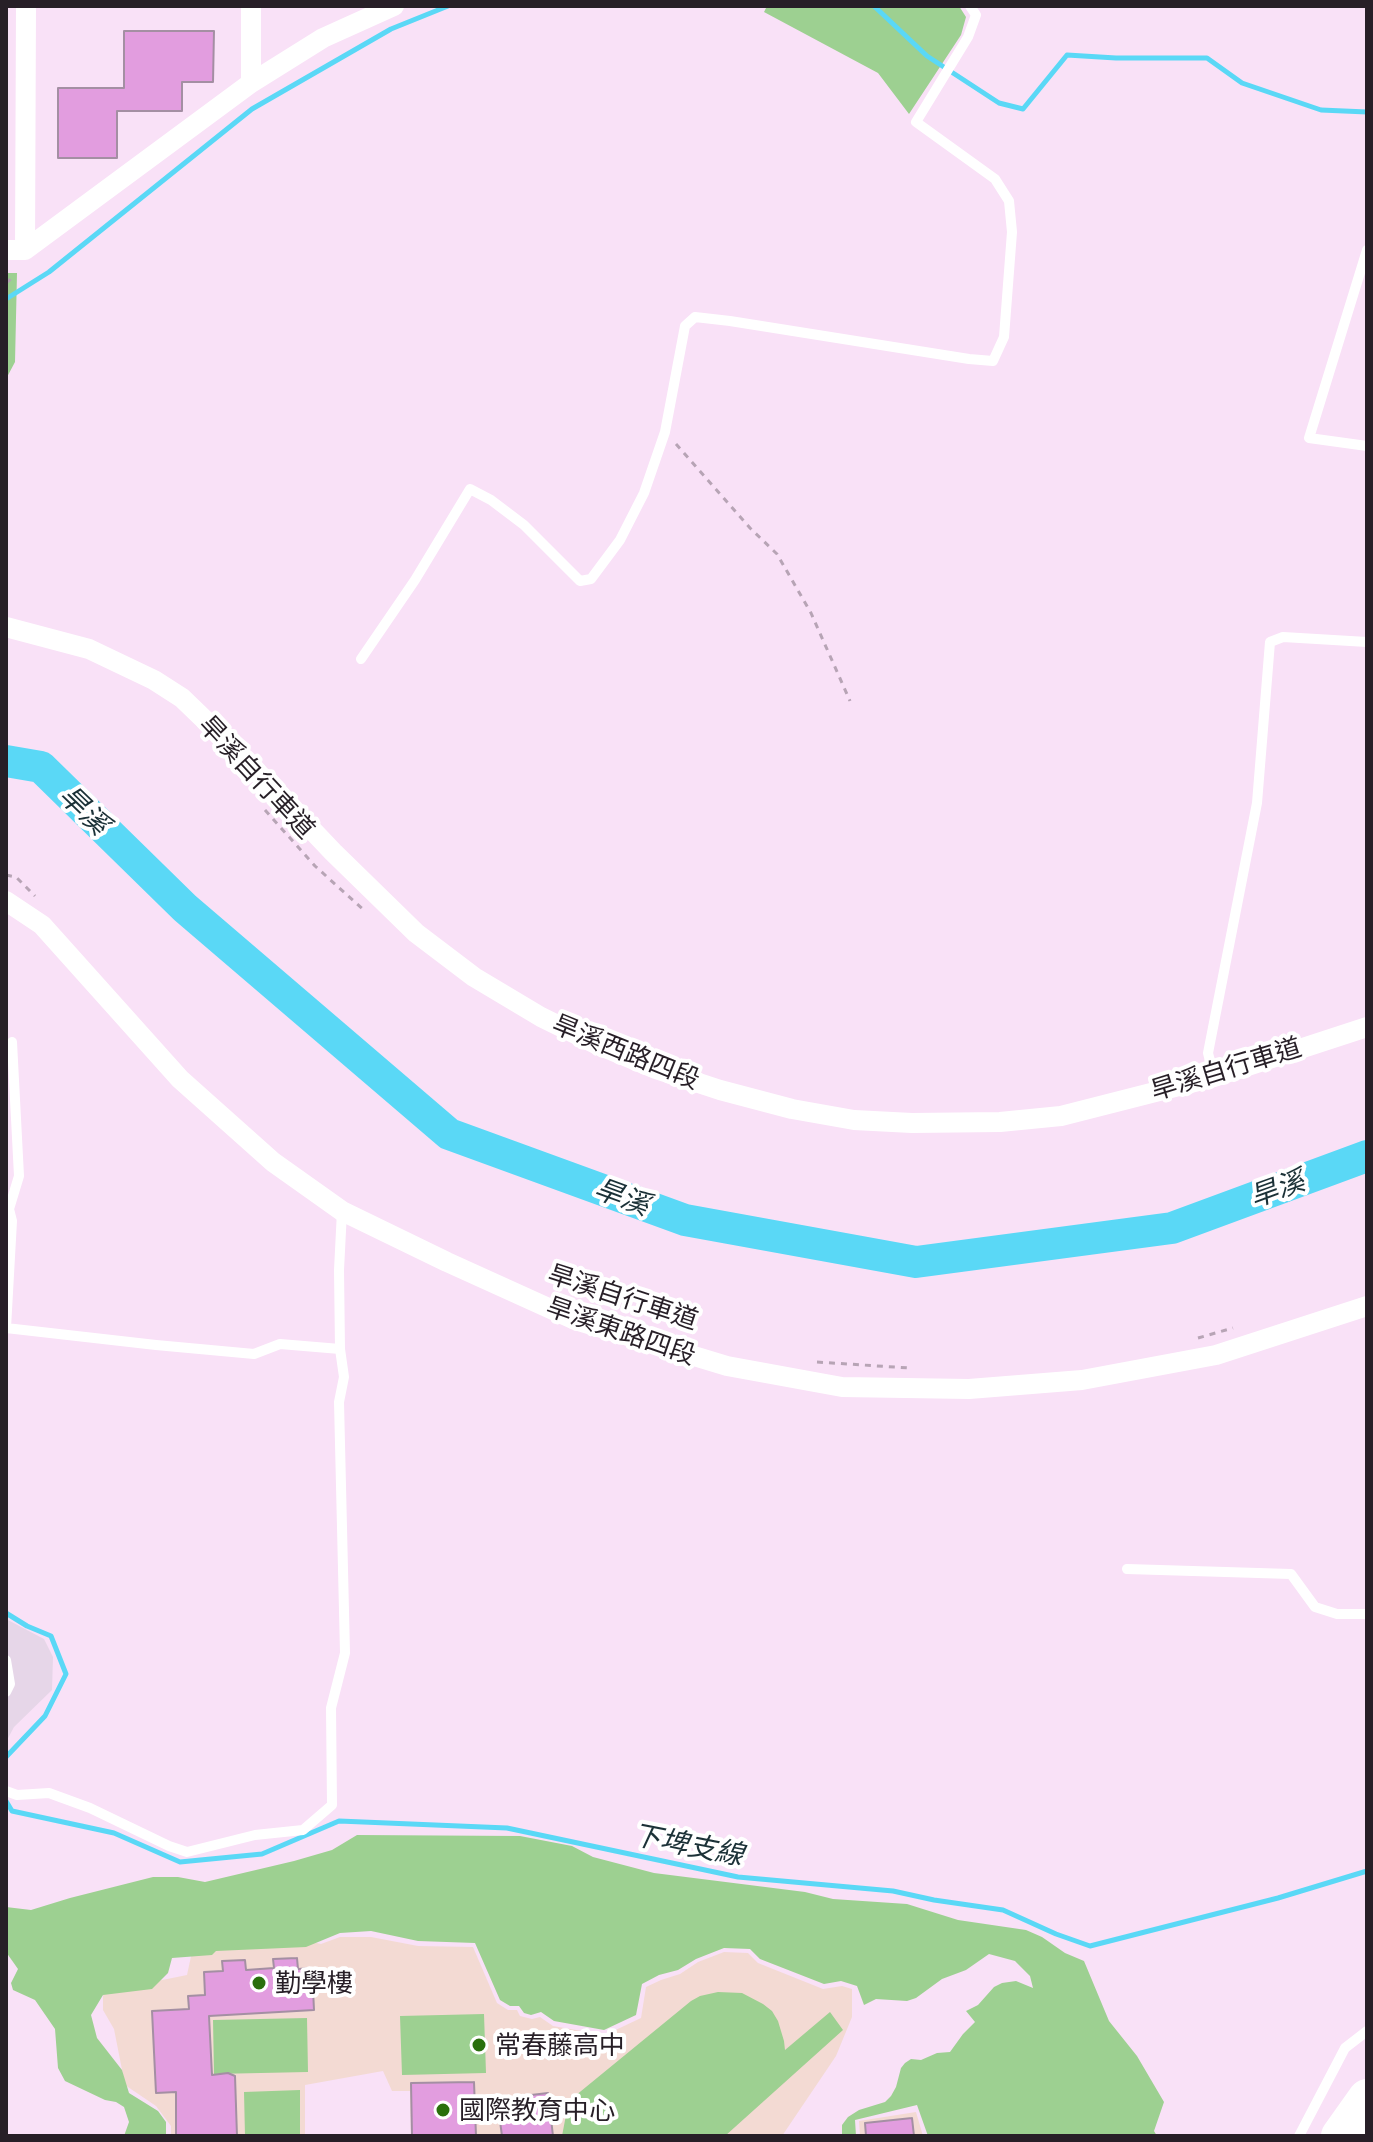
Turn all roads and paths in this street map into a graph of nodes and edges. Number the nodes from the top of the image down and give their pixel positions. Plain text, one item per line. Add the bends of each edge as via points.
1 (26, 6) edge
2 (251, 6) edge
3 (394, 6) edge
4 (970, 6) edge
5 (251, 83) junction
6 (16, 250) edge
7 (1367, 250) edge
8 (14, 276) dead end
9 (6, 283) edge
10 (665, 432) junction
11 (1367, 446) edge
12 (6, 627) edge
13 (1367, 642) edge
14 (361, 659) dead end
15 (850, 701) dead end
16 (266, 811) dead end
17 (6, 875) edge
18 (35, 896) dead end
19 (6, 901) edge
20 (373, 919) dead end
21 (1367, 1027) edge
22 (12, 1042) dead end
23 (1214, 1077) junction
24 (7, 1209) edge
25 (342, 1211) junction
26 (1367, 1306) edge
27 (1245, 1325) dead end
28 (1188, 1341) dead end
29 (340, 1349) junction
30 (807, 1361) dead end
31 (911, 1368) dead end
32 (1127, 1569) dead end
33 (1367, 1614) edge
34 (6, 1660) edge
35 (6, 1692) edge
36 (12, 1793) edge
37 (1367, 2031) edge
38 (1367, 2098) edge
39 (1299, 2136) edge
40 (1340, 2136) edge

1 - 6 street
2 - 5 street
3 - 5 street via 323,38
4 - 10 lane via 976,15 968,37 916,122 995,179 1009,201 1012,232 1004,337 993,361 695,317 685,326
5 - 6 street
7 - 11 lane via 1309,438
8 - 9 path
10 - 14 lane via 644,493 620,540 591,579 580,581 524,525 470,489
10 - 15 path via 777,554 811,613
12 - 23 street, 旱溪西路四段 via 89,649 182,698 416,933 474,977 541,1017 656,1069 792,1109 912,1123 1061,1116
13 - 23 lane via 1283,637 1270,642 1257,803 1208,1053
16 - 20 path, 旱溪自行車道
17 - 18 path via 16,877
19 - 25 street, 旱溪東路四段 via 42,925 180,1079 273,1162
21 - 23 street, 旱溪西路四段
22 - 24 lane via 19,1176
24 - 29 lane via 12,1221 6,1328 254,1354 280,1344
25 - 26 street, 旱溪東路四段 via 575,1320 727,1366 842,1387 969,1389 1082,1380 1216,1355
25 - 29 lane
27 - 28 path
29 - 36 lane via 345,1653 331,1708 332,1805 303,1830 255,1835 187,1852 49,1793
30 - 31 path
32 - 33 lane via 1291,1574 1315,1607 1337,1614
34 - 35 lane
37 - 39 lane via 1345,2048
38 - 40 highway

